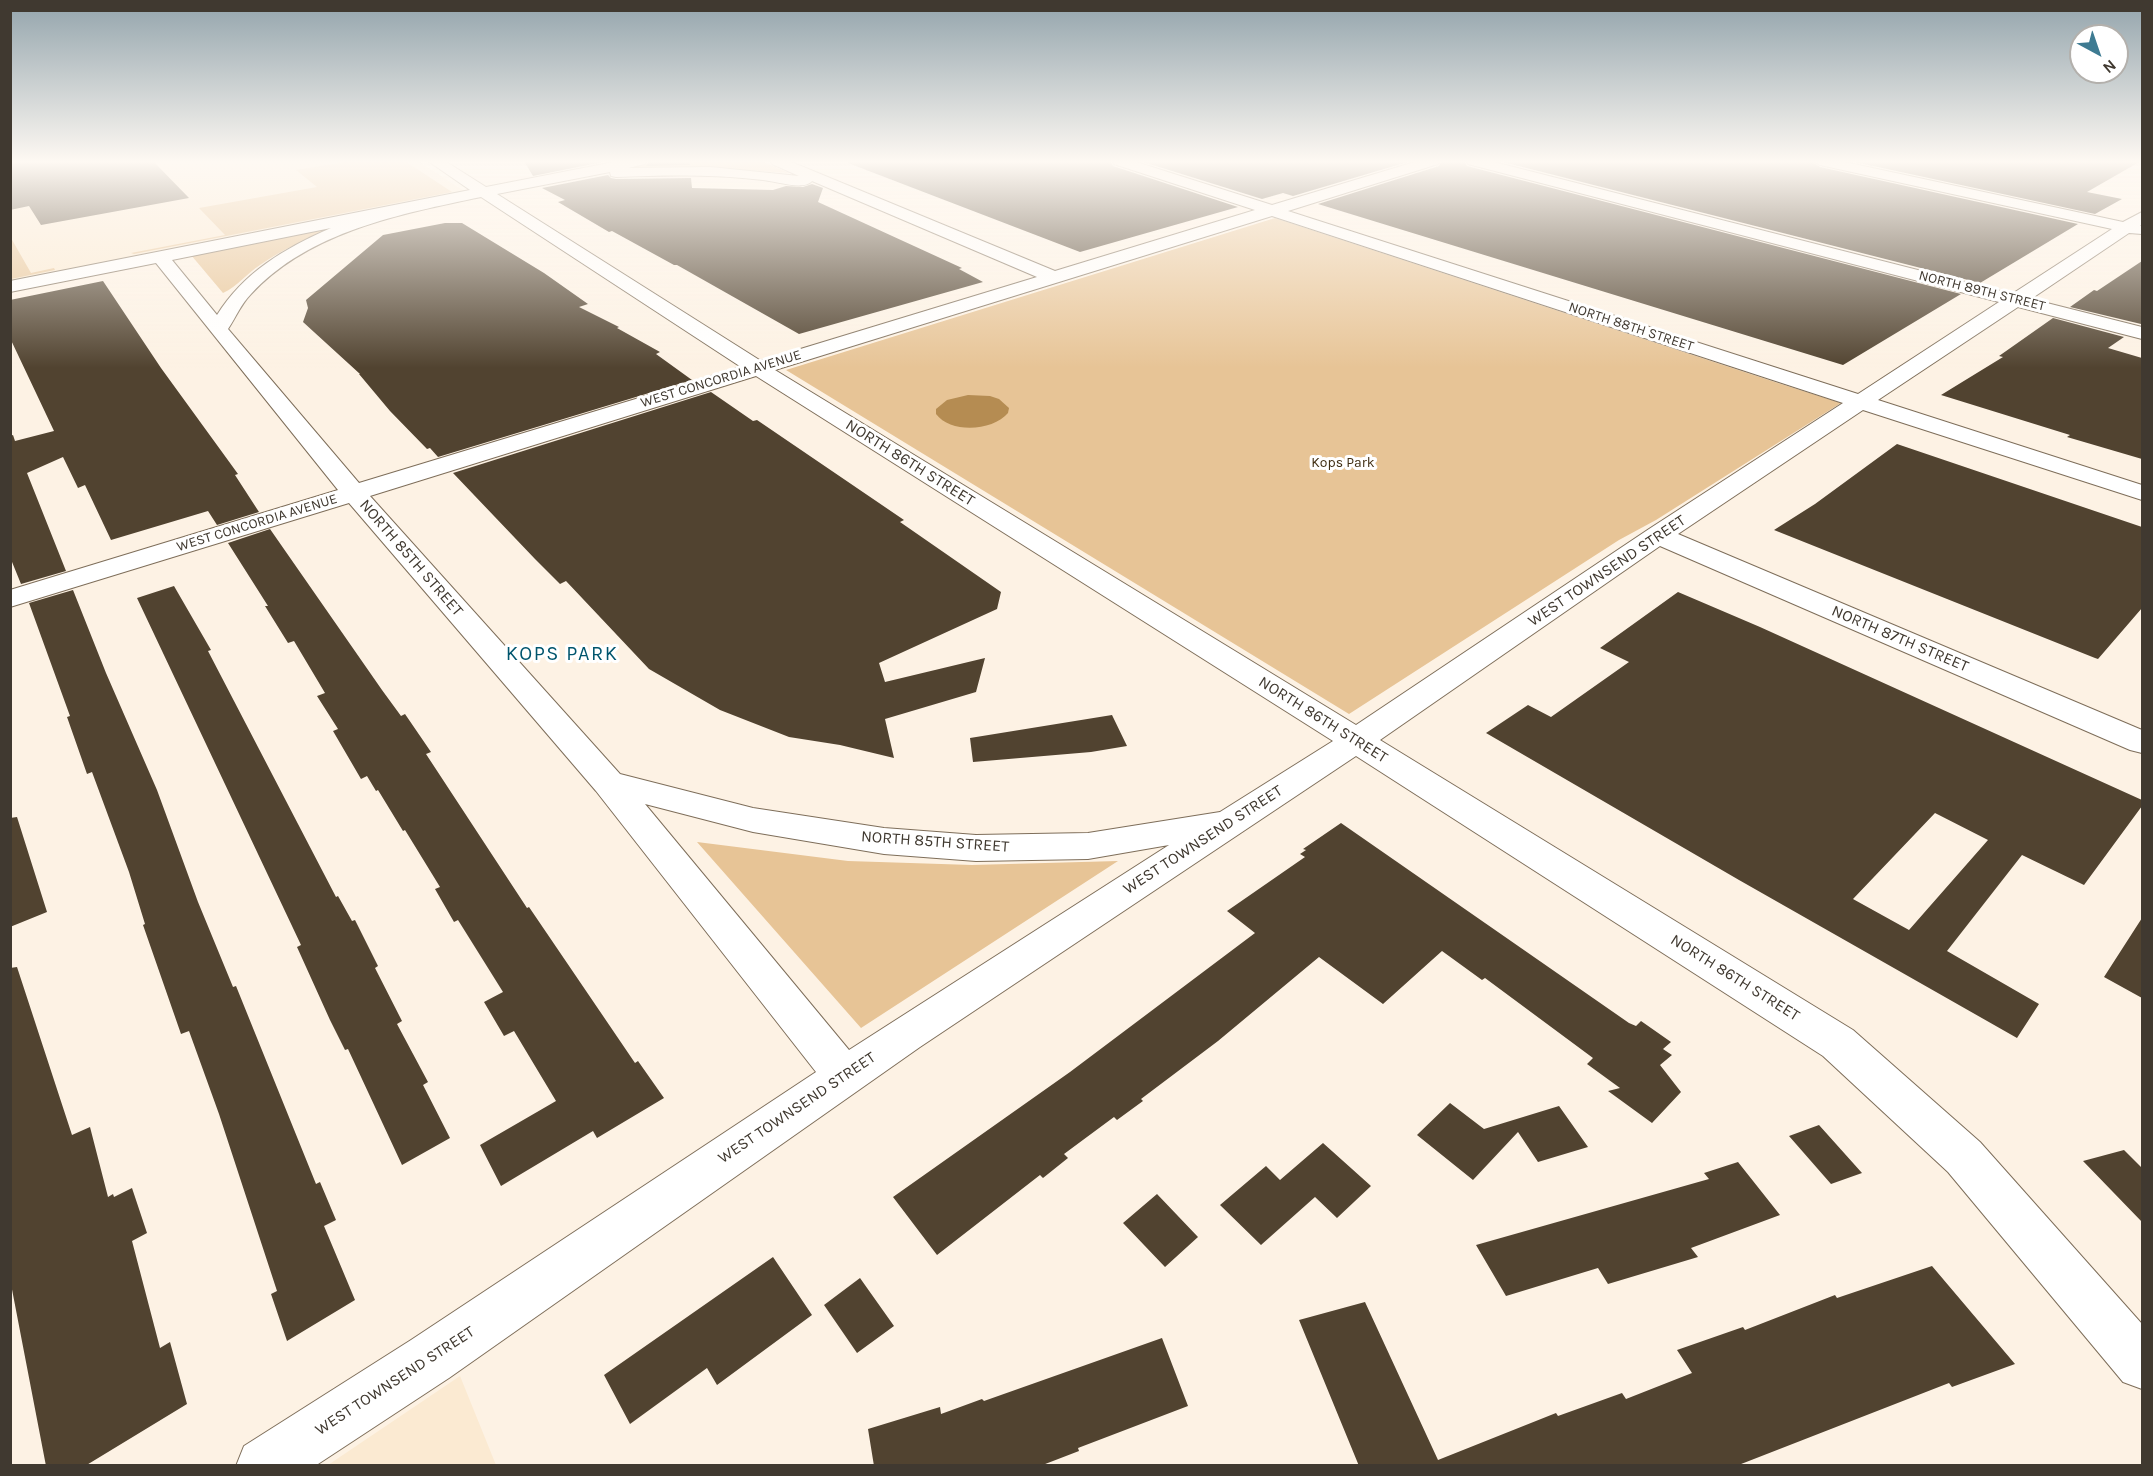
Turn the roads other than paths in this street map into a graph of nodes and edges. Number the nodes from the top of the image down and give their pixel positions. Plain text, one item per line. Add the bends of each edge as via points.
1 (295, 230) edge
2 (343, 230) edge
3 (542, 230) edge
4 (939, 230) edge
5 (1210, 230) edge
6 (1332, 230) edge
7 (1742, 230) edge
8 (2129, 230) edge
9 (160, 257) junction
10 (1053, 277) junction
11 (10, 286) edge
12 (2016, 300) junction
13 (218, 329) junction
14 (2142, 333) edge
15 (757, 368) junction
16 (1862, 401) junction
17 (354, 493) junction
18 (2142, 493) edge
19 (1658, 536) junction
20 (10, 599) edge
21 (1357, 740) junction
22 (2142, 742) edge
23 (608, 783) junction
24 (1229, 822) junction
25 (844, 1075) junction
26 (2142, 1363) edge
27 (264, 1466) edge

1 - 9 street
2 - 13 street via 285,258 246,288
3 - 15 street, NORTH 86TH STREET
4 - 10 street
5 - 10 street, WEST CONCORDIA AVENUE
6 - 16 street, NORTH 88TH STREET
7 - 12 street, NORTH 89TH STREET
8 - 12 street, WEST TOWNSEND STREET
9 - 11 street
9 - 13 street, NORTH 85TH STREET
10 - 15 street, WEST CONCORDIA AVENUE
12 - 14 street, NORTH 89TH STREET
12 - 16 street, WEST TOWNSEND STREET
13 - 17 street, NORTH 85TH STREET
15 - 17 street, WEST CONCORDIA AVENUE
15 - 21 street, NORTH 86TH STREET
16 - 18 street, NORTH 88TH STREET
16 - 19 street, WEST TOWNSEND STREET
17 - 20 street, WEST CONCORDIA AVENUE
17 - 23 street, NORTH 85TH STREET
19 - 21 street, WEST TOWNSEND STREET
19 - 22 street, NORTH 87TH STREET
21 - 24 street, WEST TOWNSEND STREET
21 - 26 street, NORTH 86TH STREET via 1838,1043 1964,1156
23 - 24 street, NORTH 85TH STREET via 753,820 884,841 976,848 1088,846
23 - 25 street, NORTH 85TH STREET
24 - 25 street, WEST TOWNSEND STREET
25 - 27 street, WEST TOWNSEND STREET via 430,1359

